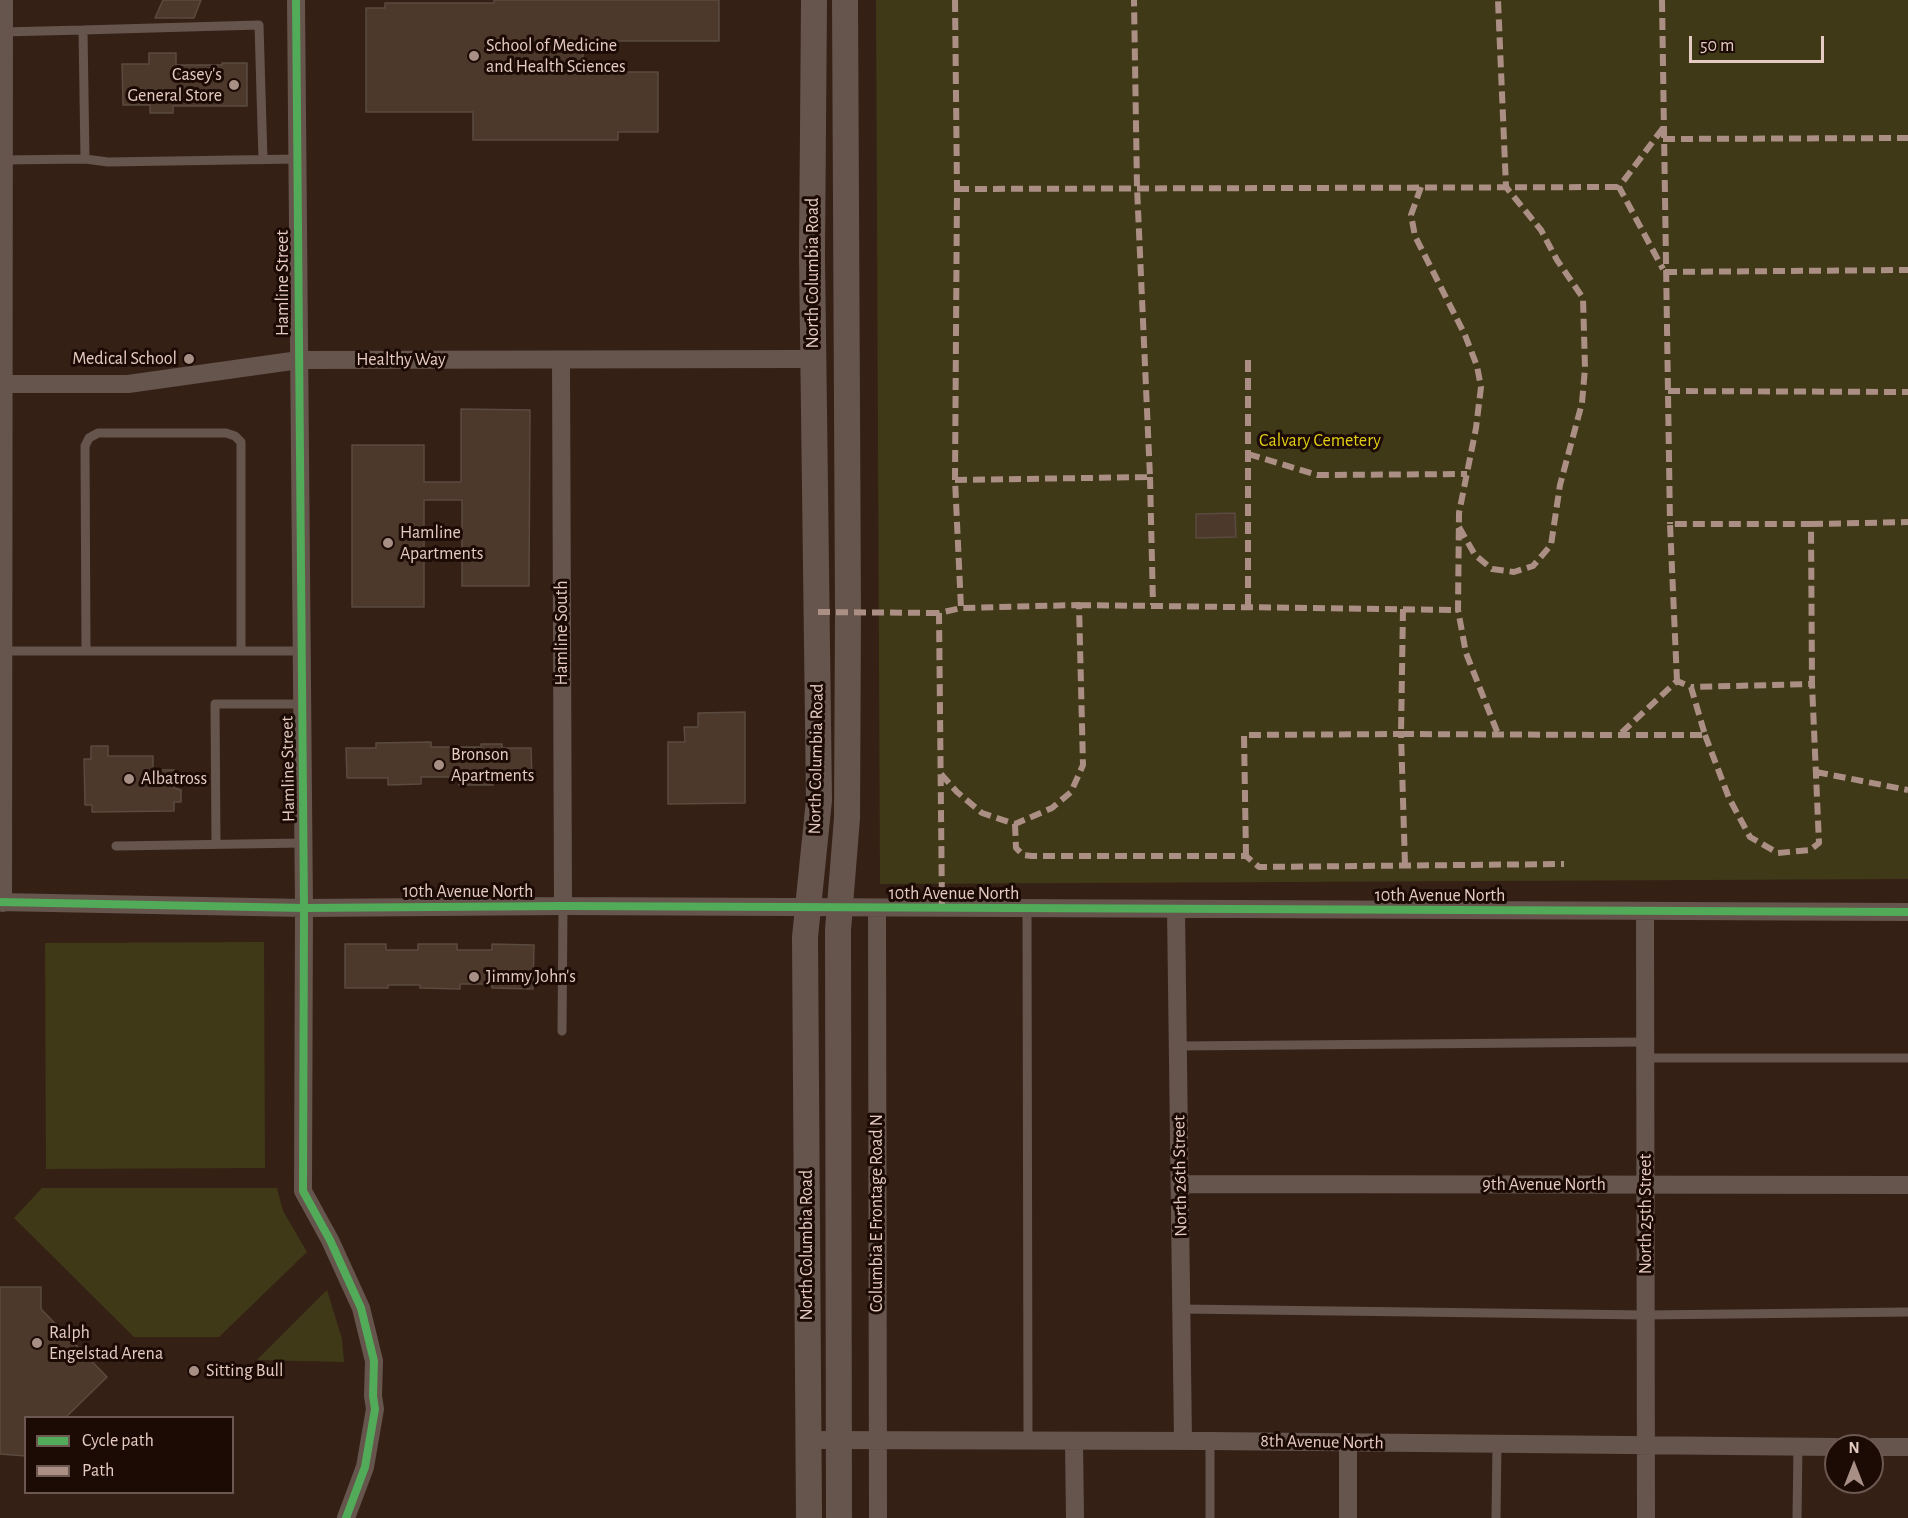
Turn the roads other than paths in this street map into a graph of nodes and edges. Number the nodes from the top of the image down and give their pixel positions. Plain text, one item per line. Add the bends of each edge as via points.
1 (4, 0) edge
2 (296, 0) edge
3 (814, 0) edge
4 (845, 0) edge
5 (83, 30) junction
6 (2, 32) edge
7 (85, 159) junction
8 (297, 159) junction
9 (3, 160) junction
10 (263, 160) junction
11 (802, 359) dead end
12 (299, 360) junction
13 (561, 360) junction
14 (1, 383) edge
15 (3, 651) junction
16 (86, 651) junction
17 (241, 651) junction
18 (302, 651) junction
19 (302, 704) junction
20 (303, 843) junction
21 (216, 844) junction
22 (116, 846) dead end
23 (1, 903) edge
24 (563, 906) junction
25 (304, 908) junction
26 (807, 909) junction
27 (840, 909) junction
28 (877, 909) junction
29 (1027, 909) junction
30 (1176, 910) junction
31 (1645, 911) junction
32 (1908, 912) edge
33 (562, 1031) dead end
34 (1178, 1046) junction
35 (1646, 1050) junction
36 (1908, 1058) edge
37 (1180, 1184) junction
38 (1646, 1185) junction
39 (1908, 1185) edge
40 (1181, 1309) junction
41 (1908, 1312) edge
42 (1646, 1315) junction
43 (808, 1440) junction
44 (838, 1441) junction
45 (878, 1441) junction
46 (1028, 1441) junction
47 (1183, 1441) junction
48 (1210, 1441) junction
49 (1074, 1442) junction
50 (1348, 1442) junction
51 (1497, 1444) junction
52 (1646, 1446) junction
53 (1798, 1447) junction
54 (1824, 1447) edge
55 (1884, 1447) edge
56 (1908, 1447) edge
57 (346, 1518) edge
58 (808, 1518) edge
59 (839, 1518) edge
60 (878, 1518) edge
61 (1074, 1518) edge
62 (1209, 1518) edge
63 (1348, 1518) edge
64 (1496, 1518) edge
65 (1646, 1518) edge
66 (1797, 1518) edge

1 - 6 street
2 - 8 street, Hamline Street
3 - 26 main road, North Columbia Road via 812,256 819,800
4 - 27 main road, North Columbia Road via 847,818
5 - 6 lane
5 - 7 lane
5 - 10 lane via 260,25
6 - 9 street
7 - 9 lane
7 - 10 lane
8 - 10 lane
8 - 12 street, Hamline Street
9 - 14 street
11 - 13 street, Healthy Way
12 - 13 street, Healthy Way
12 - 14 street, Healthy Way via 128,384
12 - 18 street, Hamline Street
13 - 24 street, Hamline South
14 - 15 street
15 - 16 lane
15 - 23 street
16 - 17 lane
16 - 17 lane via 85,446 98,433 226,433 240,442
17 - 18 lane
18 - 19 street, Hamline Street
19 - 20 street, Hamline Street
19 - 21 lane via 215,704
20 - 21 lane
20 - 25 street, Hamline Street
21 - 22 lane
23 - 25 street, 10th Avenue North
24 - 25 street, 10th Avenue North
24 - 26 street, 10th Avenue North
24 - 33 lane
25 - 57 street, Hamline Street via 303,1191 361,1308 374,1361 375,1409 365,1467
26 - 27 street, 10th Avenue North
26 - 43 main road, North Columbia Road
27 - 28 street, 10th Avenue North
27 - 44 main road, North Columbia Road
28 - 29 street, 10th Avenue North
28 - 45 street, Columbia E Frontage Road N
29 - 30 street, 10th Avenue North
29 - 46 lane
30 - 31 street, 10th Avenue North
30 - 34 street, North 26th Street
31 - 32 street, 10th Avenue North
31 - 35 street, North 25th Street
34 - 35 lane
34 - 37 street, North 26th Street
35 - 36 lane
35 - 38 street, North 25th Street
37 - 38 street, 9th Avenue North
37 - 40 street, North 26th Street
38 - 39 street, 9th Avenue North
38 - 42 street, North 25th Street
40 - 42 lane
40 - 47 street, North 26th Street
41 - 42 lane
42 - 52 street, North 25th Street
43 - 44 street, 8th Avenue North
43 - 58 main road, North Columbia Road
44 - 45 street, 8th Avenue North
44 - 59 main road, North Columbia Road
45 - 46 street, 8th Avenue North
45 - 60 street, Columbia E Frontage Road N
46 - 49 street, 8th Avenue North
47 - 48 street, 8th Avenue North
47 - 49 street, 8th Avenue North
48 - 50 street, 8th Avenue North
48 - 62 lane
49 - 61 street
50 - 51 street, 8th Avenue North
50 - 63 street
51 - 52 street, 8th Avenue North
51 - 64 lane
52 - 53 street, 8th Avenue North
52 - 65 street, North 25th Street
53 - 54 street, 8th Avenue North
53 - 66 lane
55 - 56 street

